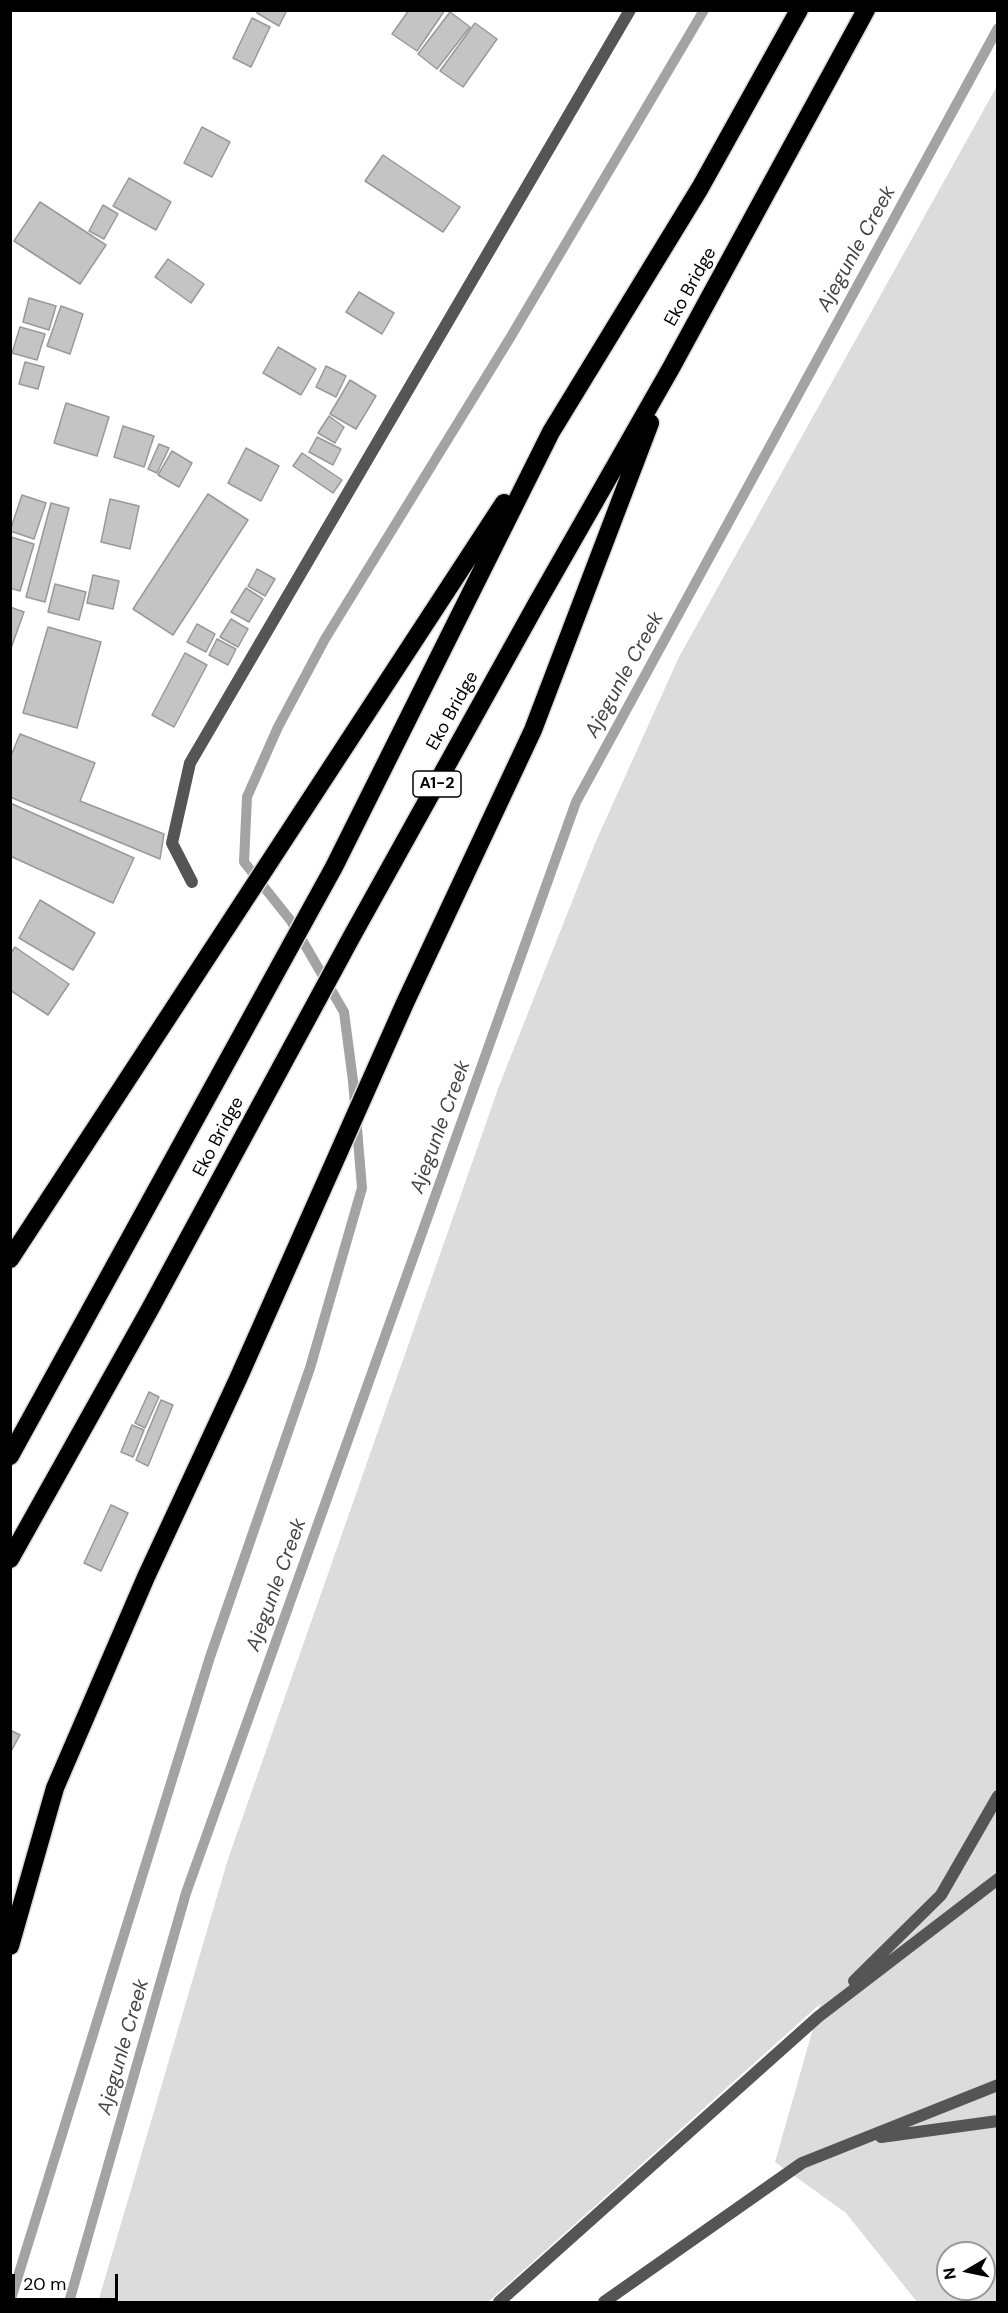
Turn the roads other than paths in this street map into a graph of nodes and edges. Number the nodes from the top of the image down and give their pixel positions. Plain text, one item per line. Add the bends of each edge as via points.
1 (630, 10) edge
2 (799, 10) edge
3 (866, 10) edge
4 (671, 368) junction
5 (551, 432) junction
6 (192, 882) dead end
7 (10, 1259) edge
8 (10, 1456) edge
9 (10, 1559) edge
10 (998, 1796) edge
11 (998, 1879) edge
12 (10, 1946) edge
13 (818, 2017) junction
14 (998, 2085) edge
15 (998, 2121) edge
16 (862, 2140) junction
17 (499, 2302) edge
18 (604, 2302) edge

1 - 6 street via 190,763 172,843
2 - 5 highway, Eko Bridge via 700,188
3 - 4 highway, Eko Bridge / A1-2
4 - 9 highway, Eko Bridge / A1-2 via 375,894
4 - 12 highway via 533,730 405,1003 55,1788
5 - 7 highway
5 - 8 highway, Eko Bridge via 334,867
10 - 13 street via 940,1895
11 - 13 street
13 - 17 street
14 - 16 street
15 - 16 street
16 - 18 street via 802,2163

